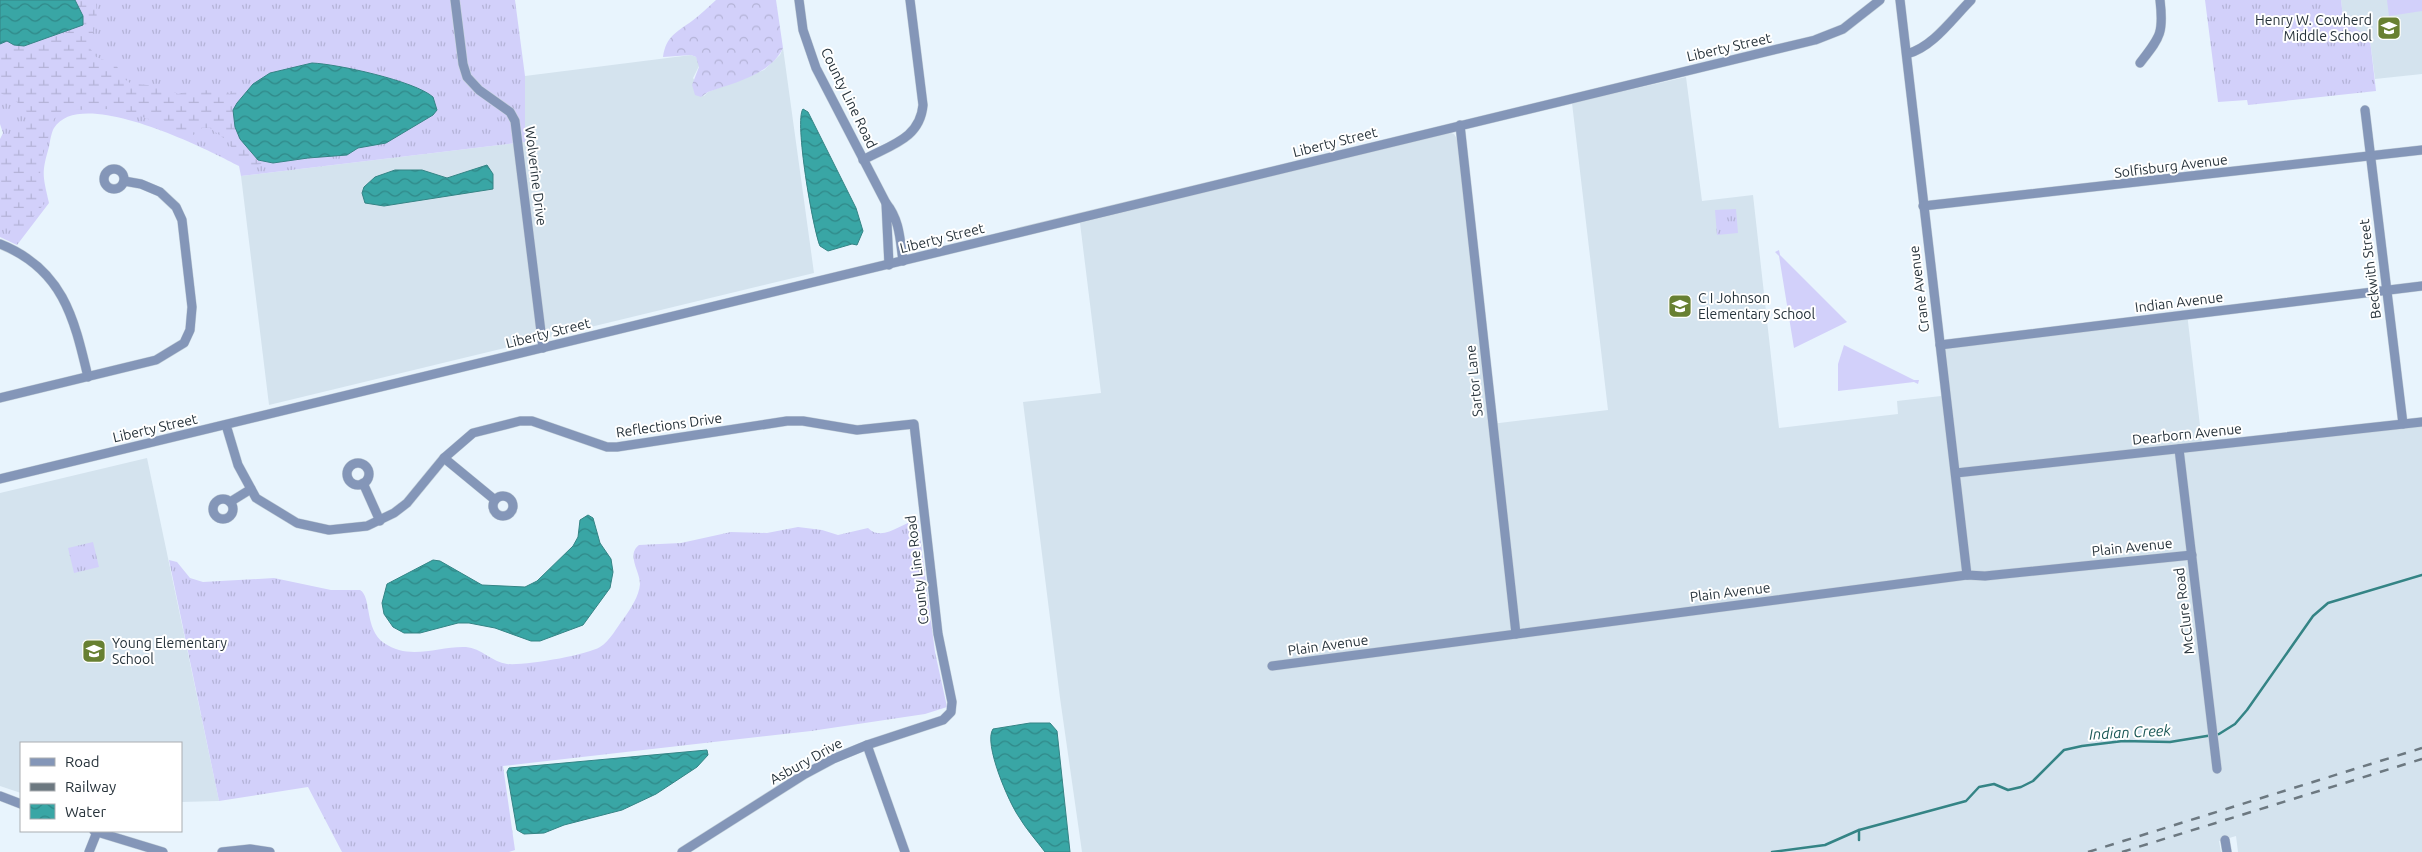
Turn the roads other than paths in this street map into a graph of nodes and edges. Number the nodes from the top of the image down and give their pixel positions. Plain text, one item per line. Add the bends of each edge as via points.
1 (455, 0) edge
2 (799, 0) edge
3 (910, 0) edge
4 (1880, 0) edge
5 (1900, 0) edge
6 (1971, 0) edge
7 (2160, 0) edge
8 (1907, 54) junction
9 (2140, 63) dead end
10 (2365, 110) dead end
11 (1460, 126) junction
12 (2422, 150) edge
13 (2370, 156) junction
14 (863, 160) junction
15 (124, 181) dead end
16 (886, 203) junction
17 (1923, 206) junction
18 (0, 244) edge
19 (903, 261) junction
20 (889, 265) junction
21 (2422, 286) edge
22 (2386, 290) junction
23 (1940, 346) junction
24 (543, 348) junction
25 (88, 377) junction
26 (0, 398) edge
27 (2422, 422) edge
28 (914, 424) joint
29 (2402, 424) junction
30 (226, 425) junction
31 (2180, 449) junction
32 (444, 458) junction
33 (1956, 473) junction
34 (0, 479) edge
35 (363, 483) dead end
36 (251, 489) junction
37 (495, 500) dead end
38 (230, 502) dead end
39 (380, 520) junction
40 (2192, 555) junction
41 (1966, 575) junction
42 (1516, 634) junction
43 (1272, 666) dead end
44 (951, 712) joint
45 (867, 745) junction
46 (2218, 769) dead end
47 (0, 796) edge
48 (20, 804) edge
49 (95, 832) edge
50 (98, 832) edge
51 (2226, 840) dead end
52 (127, 842) junction
53 (89, 852) edge
54 (124, 852) edge
55 (163, 852) edge
56 (222, 852) edge
57 (270, 852) edge
58 (682, 852) edge
59 (905, 852) edge
60 (2227, 852) edge

1 - 24 street, Wolverine Drive via 462,64 467,77 479,90 510,112 515,121
2 - 14 street, County Line Road via 803,30 816,68
3 - 14 street via 923,105 920,122 908,136
4 - 11 street, Liberty Street via 1843,29 1820,39
5 - 8 street, Crane Avenue
6 - 8 street via 1930,42
7 - 9 street via 2160,37
8 - 17 street, Crane Avenue
10 - 13 street, Beckwith Street
11 - 19 street, Liberty Street
11 - 42 street, Sartor Lane
12 - 13 street, Solfisburg Avenue
13 - 17 street, Solfisburg Avenue
13 - 22 street, Beckwith Street
14 - 16 street, County Line Road
15 - 25 street via 160,192 170,199 180,214 192,307 190,330 184,343 165,357
16 - 19 street, County Line Road via 898,225
16 - 20 street, County Line Road
17 - 23 street, Crane Avenue
18 - 25 street via 36,264 61,294 74,321
19 - 20 street, Liberty Street
20 - 24 street, Liberty Street
21 - 22 street, Indian Avenue
22 - 23 street, Indian Avenue
22 - 29 street, Beckwith Street
23 - 33 street, Crane Avenue
24 - 30 street, Liberty Street
25 - 26 street
27 - 29 street, Dearborn Avenue
28 - 32 street, Reflections Drive via 857,430 788,420 608,447 544,424 526,421 473,433
28 - 44 street, County Line Road via 938,634 952,702
29 - 31 street, Dearborn Avenue
30 - 34 street, Liberty Street
30 - 36 street, Reflections Drive via 238,465
31 - 33 street, Dearborn Avenue
31 - 40 street, McClure Road
32 - 37 street
32 - 39 street, Reflections Drive via 406,503
33 - 41 street, Crane Avenue
35 - 39 street
36 - 38 street
36 - 39 street, Reflections Drive via 256,498 279,513 308,526 344,530
40 - 41 street, Plain Avenue via 1985,576
40 - 46 street, McClure Road
41 - 42 street, Plain Avenue
42 - 43 street, Plain Avenue
44 - 45 street, Asbury Drive via 943,720
45 - 58 street, Asbury Drive via 805,774
45 - 59 street
47 - 48 street
49 - 53 street
50 - 52 street
51 - 60 street
52 - 54 street
52 - 55 street
56 - 57 street via 250,849

